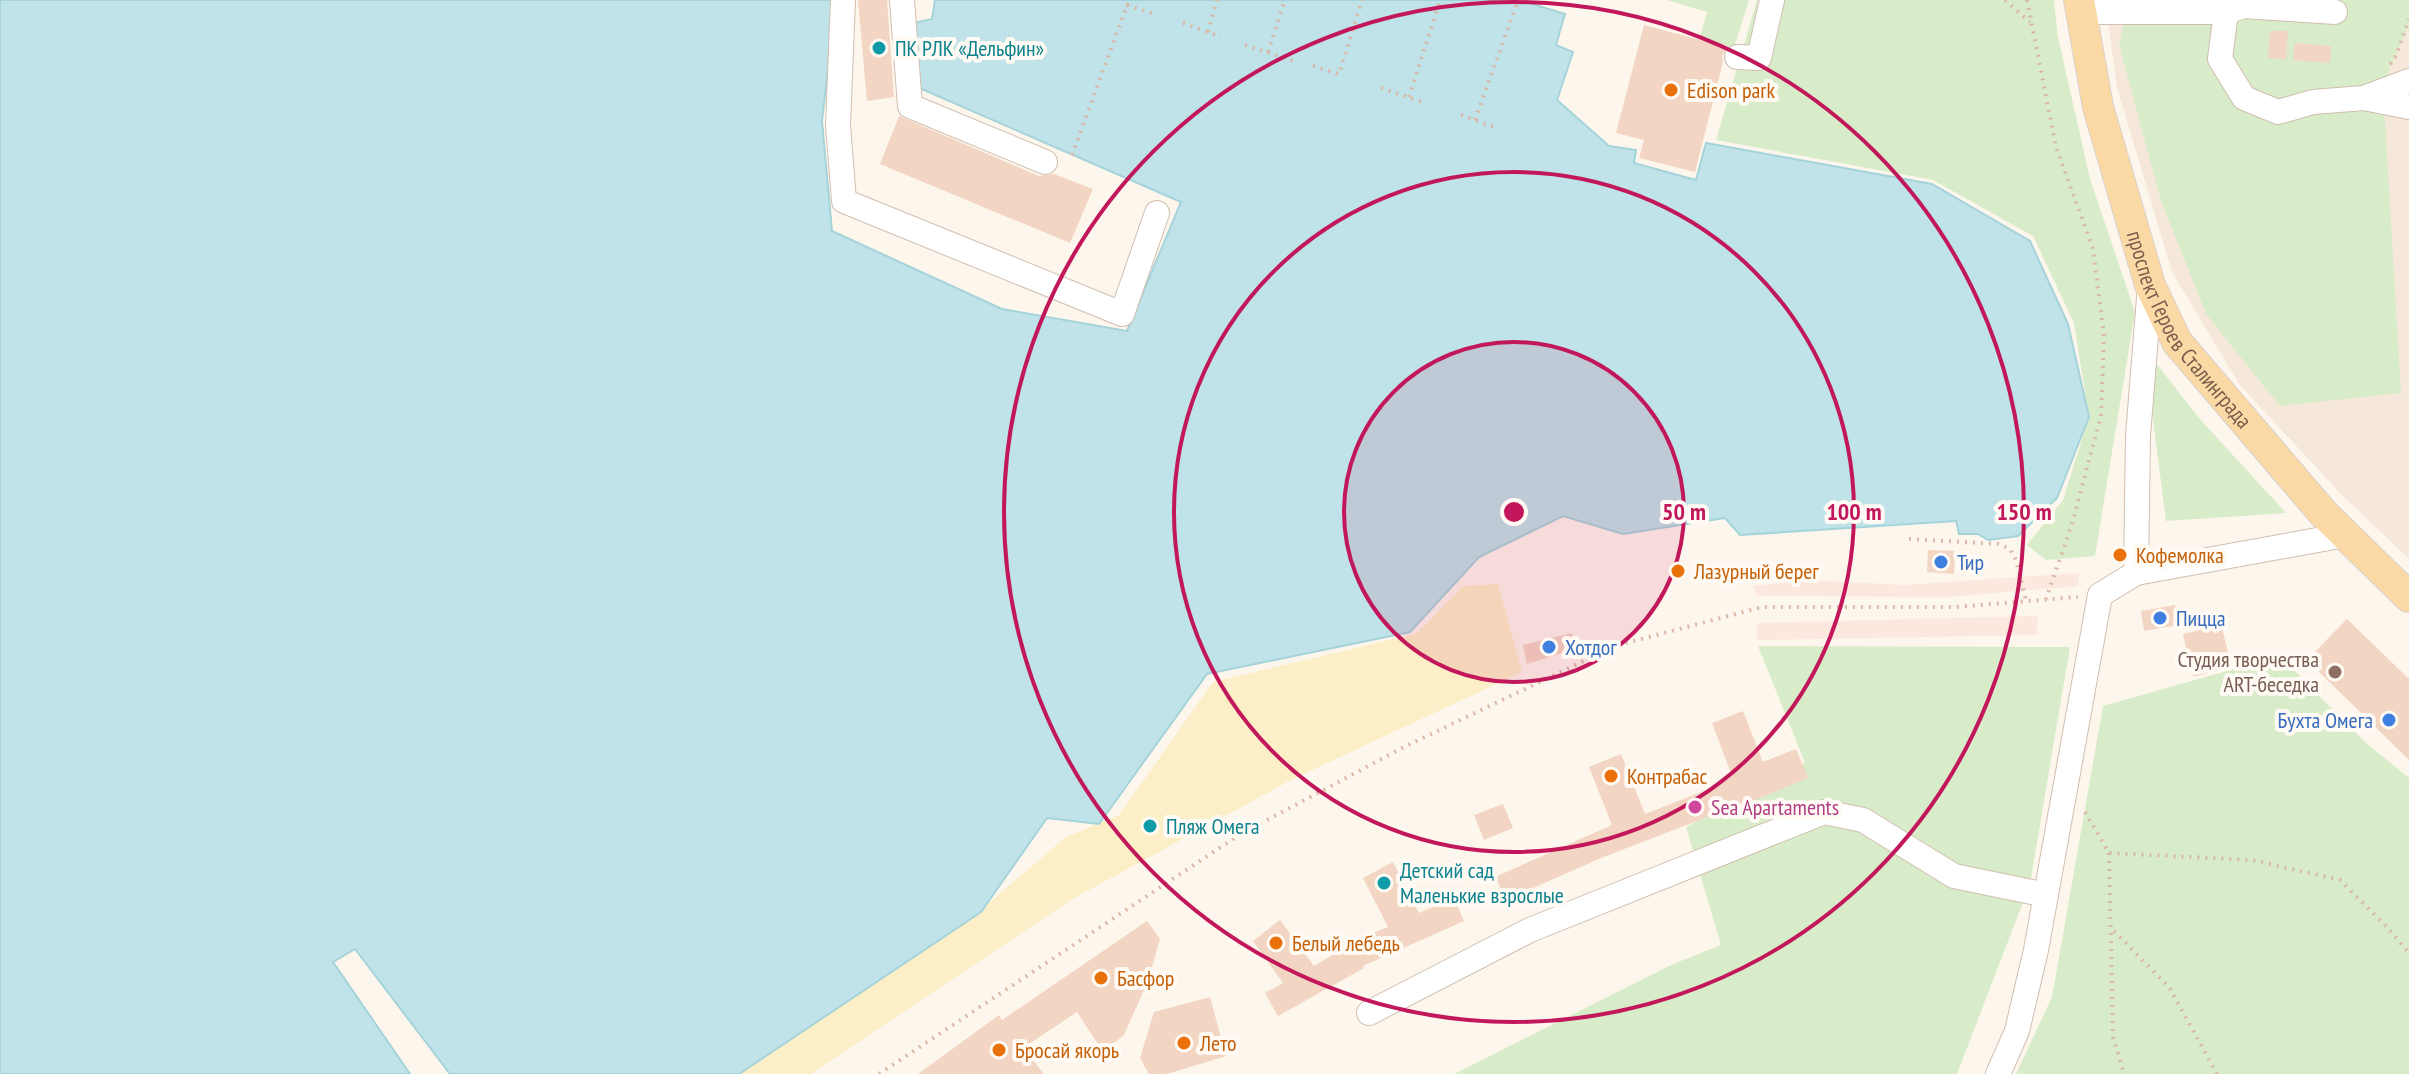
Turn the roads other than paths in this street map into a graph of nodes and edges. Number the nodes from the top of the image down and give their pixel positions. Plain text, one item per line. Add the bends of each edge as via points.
1 (843, 0) edge
2 (902, 0) edge
3 (1772, 0) edge
4 (2080, 6) edge
5 (2238, 6) edge
6 (2335, 12) dead end
7 (1737, 57) dead end
8 (2409, 81) edge
9 (2364, 98) junction
10 (2409, 107) edge
11 (1045, 162) dead end
12 (1157, 213) dead end
13 (2150, 285) junction
14 (2345, 535) junction
15 (2136, 573) junction
16 (2403, 586) edge
17 (2046, 895) junction
18 (1369, 1013) dead end
19 (1998, 1074) edge

1 - 12 street via 838,125 844,201 1122,314
2 - 11 street via 910,106
3 - 7 street via 1759,58
4 - 5 street
4 - 13 main road, проспект Героев Сталинграда via 2098,107
5 - 6 street
5 - 9 street via 2220,59 2244,98 2278,112 2313,102
8 - 9 street
9 - 10 street
13 - 14 main road, проспект Героев Сталинграда via 2177,342
13 - 15 street via 2138,436
14 - 15 street
14 - 16 main road, проспект Героев Сталинграда
15 - 17 street via 2100,595
17 - 18 street via 1954,876 1863,820 1824,812 1530,930
17 - 19 street via 2017,1031

